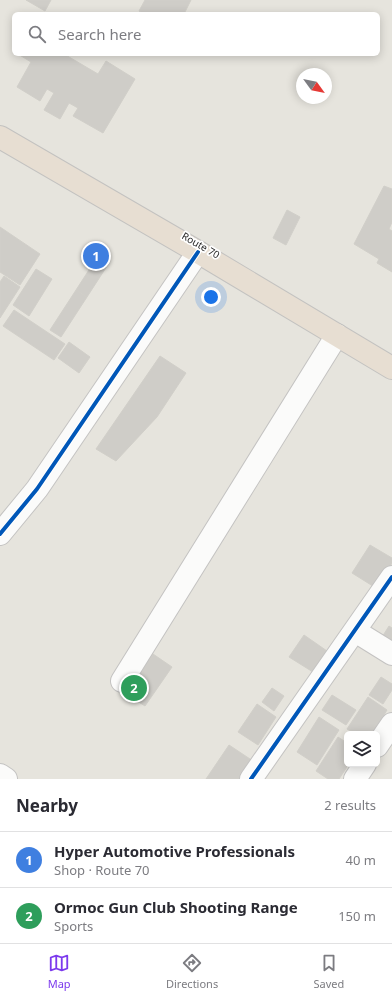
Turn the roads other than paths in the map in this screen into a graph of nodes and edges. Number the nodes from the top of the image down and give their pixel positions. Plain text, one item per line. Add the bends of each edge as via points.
1 (0, 137) edge
2 (198, 252) junction
3 (337, 335) junction
4 (392, 368) edge
5 (0, 534) edge
6 (392, 577) edge
7 (355, 631) junction
8 (392, 654) edge
9 (122, 681) dead end
10 (392, 724) edge
11 (380, 742) edge
12 (363, 767) edge
13 (0, 774) edge
14 (6, 779) edge
15 (251, 779) edge
16 (355, 779) edge

1 - 2 highway, Route 70
2 - 3 highway, Route 70
2 - 5 street via 38,489
3 - 4 highway, Route 70
3 - 9 street
6 - 7 street
7 - 8 street
7 - 15 street
10 - 11 street
12 - 16 street
13 - 14 street

